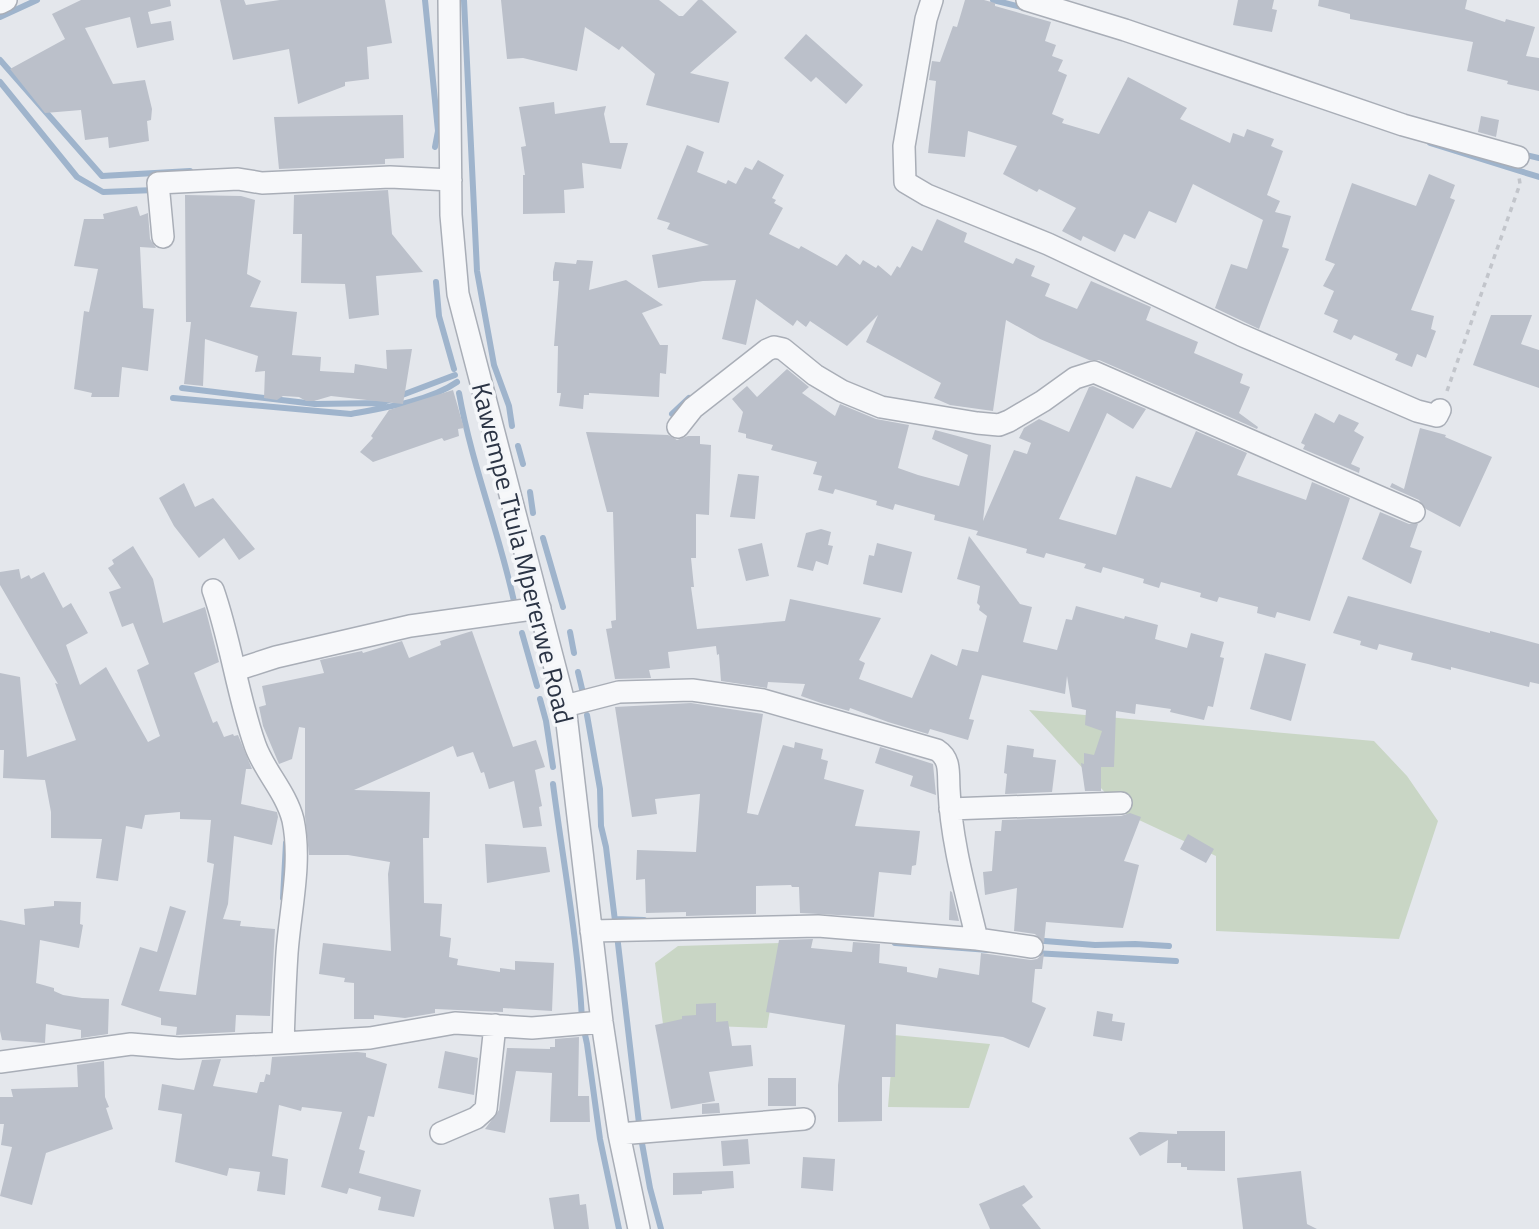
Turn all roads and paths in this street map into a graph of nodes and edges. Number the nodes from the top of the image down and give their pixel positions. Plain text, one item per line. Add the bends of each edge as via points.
1 (6, 0) edge
2 (449, 0) edge
3 (932, 0) edge
4 (1027, 0) edge
5 (0, 3) edge
6 (1518, 158) joint
7 (451, 180) junction
8 (163, 237) dead end
9 (1440, 410) joint
10 (678, 427) dead end
11 (1414, 512) dead end
12 (213, 590) dead end
13 (540, 608) junction
14 (236, 670) junction
15 (565, 706) junction
16 (1121, 803) dead end
17 (950, 809) junction
18 (592, 931) junction
19 (977, 939) junction
20 (1032, 947) dead end
21 (602, 1021) junction
22 (495, 1026) junction
23 (283, 1043) junction
24 (0, 1062) edge
25 (804, 1119) dead end
26 (441, 1133) dead end
27 (619, 1134) junction
28 (639, 1229) edge

1 - 5 street
2 - 7 street, Kawempe Ttula Mpererwe Road
3 - 9 street via 904,146 905,182 1417,411 1437,416
4 - 6 street via 1403,125
6 - 9 path via 1520,184
7 - 8 street via 390,177 158,183
7 - 13 street, Kawempe Ttula Mpererwe Road via 458,294
10 - 11 street via 693,408 774,347 842,391 881,407 999,425 1075,378 1094,372
12 - 14 street
13 - 14 street via 410,626
13 - 15 street, Kawempe Ttula Mpererwe Road
14 - 23 street via 255,747 278,783 292,818 295,841
15 - 17 street via 619,692 653,689 763,700 937,750 948,763
15 - 18 street, Kawempe Ttula Mpererwe Road
16 - 17 street
17 - 19 street
18 - 19 street via 818,926
18 - 21 street, Kawempe Ttula Mpererwe Road
19 - 20 street
21 - 22 street via 532,1028
21 - 27 street, Kawempe Ttula Mpererwe Road
22 - 23 street via 455,1023 370,1038
22 - 26 street via 486,1109
23 - 24 street via 179,1048 131,1044
25 - 27 street
27 - 28 street, Kawempe Ttula Mpererwe Road

